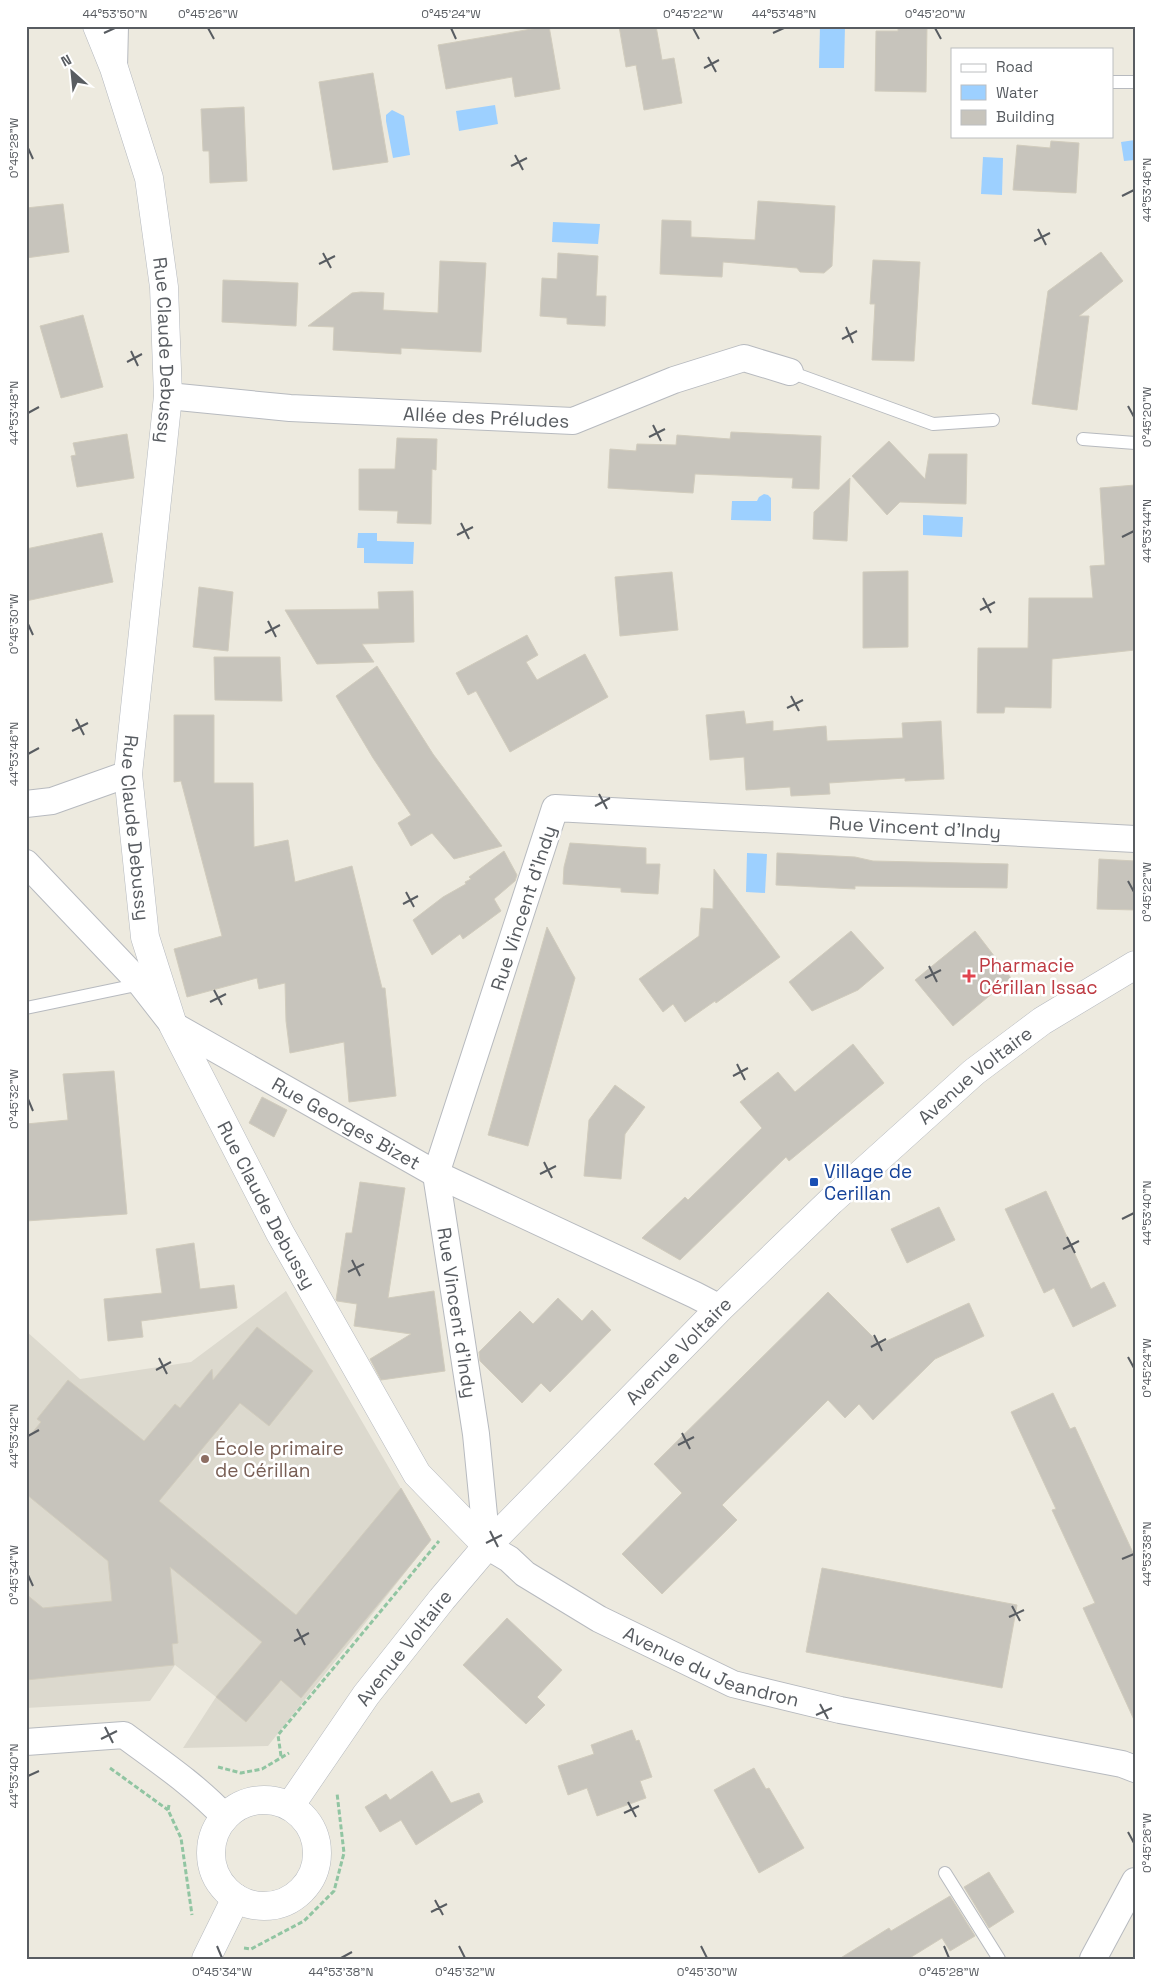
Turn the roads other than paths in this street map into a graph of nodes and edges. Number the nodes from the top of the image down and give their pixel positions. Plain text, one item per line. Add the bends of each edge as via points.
1 (97, 26) edge
2 (115, 26) edge
3 (114, 68) junction
4 (1114, 82) edge
5 (1135, 82) edge
6 (790, 372) joint
7 (168, 396) junction
8 (993, 420) dead end
9 (1083, 440) dead end
10 (1135, 443) edge
11 (128, 774) junction
12 (26, 804) edge
13 (1135, 839) edge
14 (26, 863) edge
15 (1135, 965) edge
16 (141, 984) junction
17 (26, 1008) edge
18 (173, 1025) junction
19 (436, 1174) junction
20 (720, 1308) junction
21 (486, 1546) junction
22 (26, 1742) edge
23 (1135, 1769) edge
24 (290, 1806) junction
25 (225, 1817) junction
26 (945, 1873) dead end
27 (1135, 1881) edge
28 (236, 1898) junction
29 (212, 1948) edge
30 (999, 1959) edge
31 (1093, 1959) edge

1 - 3 street, Rue Claude Debussy
2 - 3 street
3 - 7 street, Rue Claude Debussy via 149,178 164,287
4 - 5 lane
6 - 7 street, Allée des Préludes via 744,358 674,380 573,421 290,408
6 - 8 lane via 933,424
7 - 11 street, Rue Claude Debussy
9 - 10 lane
11 - 12 street via 52,801
11 - 18 street, Rue Claude Debussy via 144,937
13 - 19 street, Rue Vincent d'Indy via 555,808
14 - 16 street, Rue Georges Bizet
15 - 20 street, Avenue Voltaire via 1042,1021 974,1072
16 - 17 lane
16 - 18 street, Rue Georges Bizet
18 - 19 street, Rue Georges Bizet
18 - 21 street, Rue Claude Debussy via 280,1233 418,1474
19 - 20 street, Rue Georges Bizet
19 - 21 street, Rue Vincent d'Indy via 476,1434
20 - 21 street, Avenue Voltaire
21 - 23 street, Avenue du Jeandron via 599,1620 733,1684 840,1710
21 - 24 street, Avenue Voltaire via 378,1679
22 - 25 street via 124,1735 179,1775
24 - 25 street via 270,1800 252,1801
24 - 28 street via 299,1812 316,1839 315,1871 307,1885 295,1897 264,1907
25 - 28 street via 213,1835 210,1853 213,1871 221,1885
26 - 30 lane
27 - 31 street
28 - 29 street

